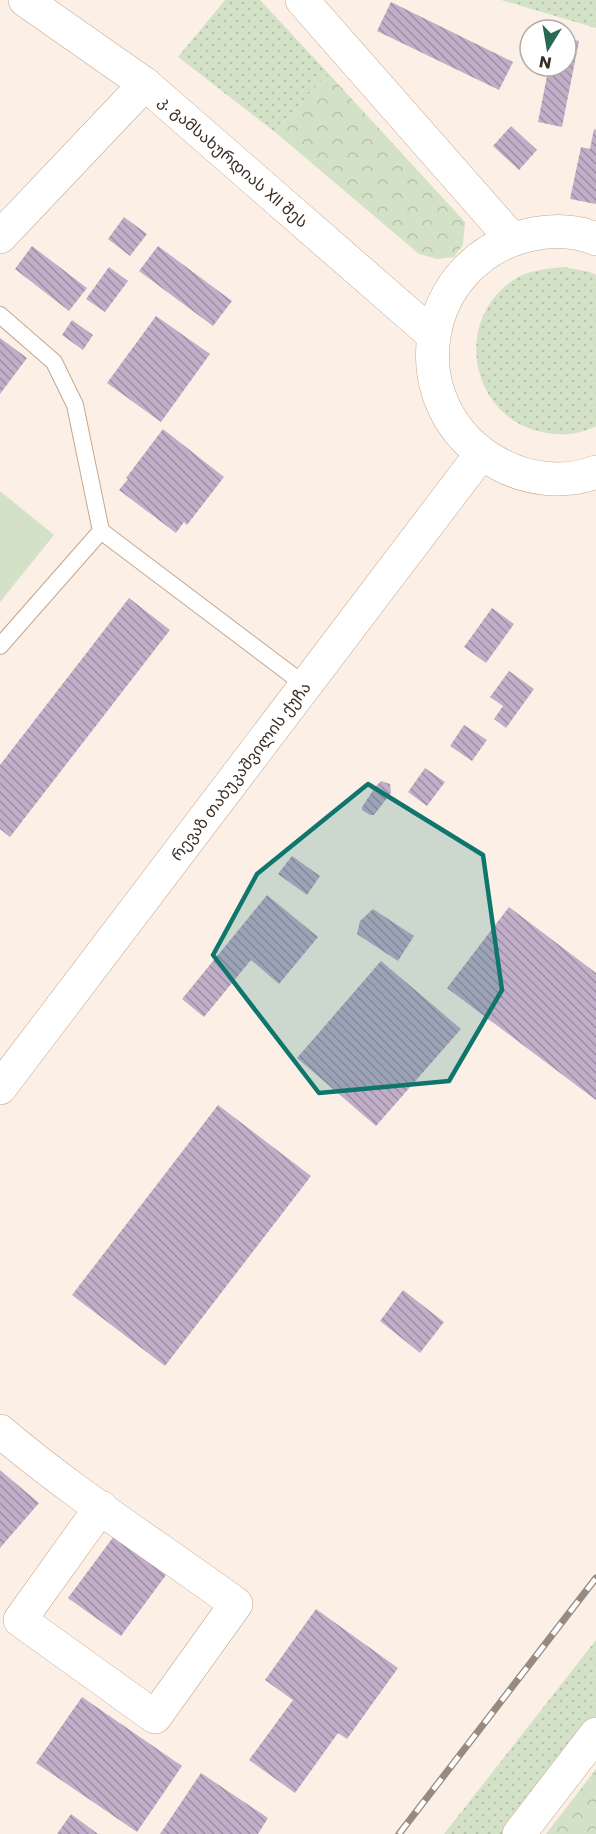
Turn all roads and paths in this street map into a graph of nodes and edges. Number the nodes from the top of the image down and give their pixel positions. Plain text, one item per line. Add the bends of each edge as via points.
1 (25, 0) edge
2 (302, 0) edge
3 (145, 84) junction
4 (0, 237) edge
5 (512, 239) junction
6 (596, 239) edge
7 (0, 315) edge
8 (433, 334) junction
9 (481, 454) junction
10 (596, 472) edge
11 (101, 531) junction
12 (0, 646) edge
13 (306, 685) junction
14 (2, 1081) edge
15 (0, 1431) edge
16 (102, 1507) junction
17 (596, 1734) edge
18 (519, 1834) edge

1 - 3 street, კ. გამსახურდიას XII შეს
2 - 5 street
3 - 4 street
3 - 8 street, კ. გამსახურდიას XII შეს
5 - 6 street via 548,231 585,234
5 - 8 street via 475,261 447,294
7 - 11 lane via 54,362 75,405
8 - 9 street via 432,369 441,402 458,432
9 - 10 street via 514,472 548,479
9 - 13 street, რევაზ თაბუკაშვილის ქუჩა
11 - 12 lane
11 - 13 lane
13 - 14 street, რევაზ თაბუკაშვილის ქუჩა
15 - 16 street
16 - 16 street via 20,1620 155,1717 236,1604
17 - 18 street

